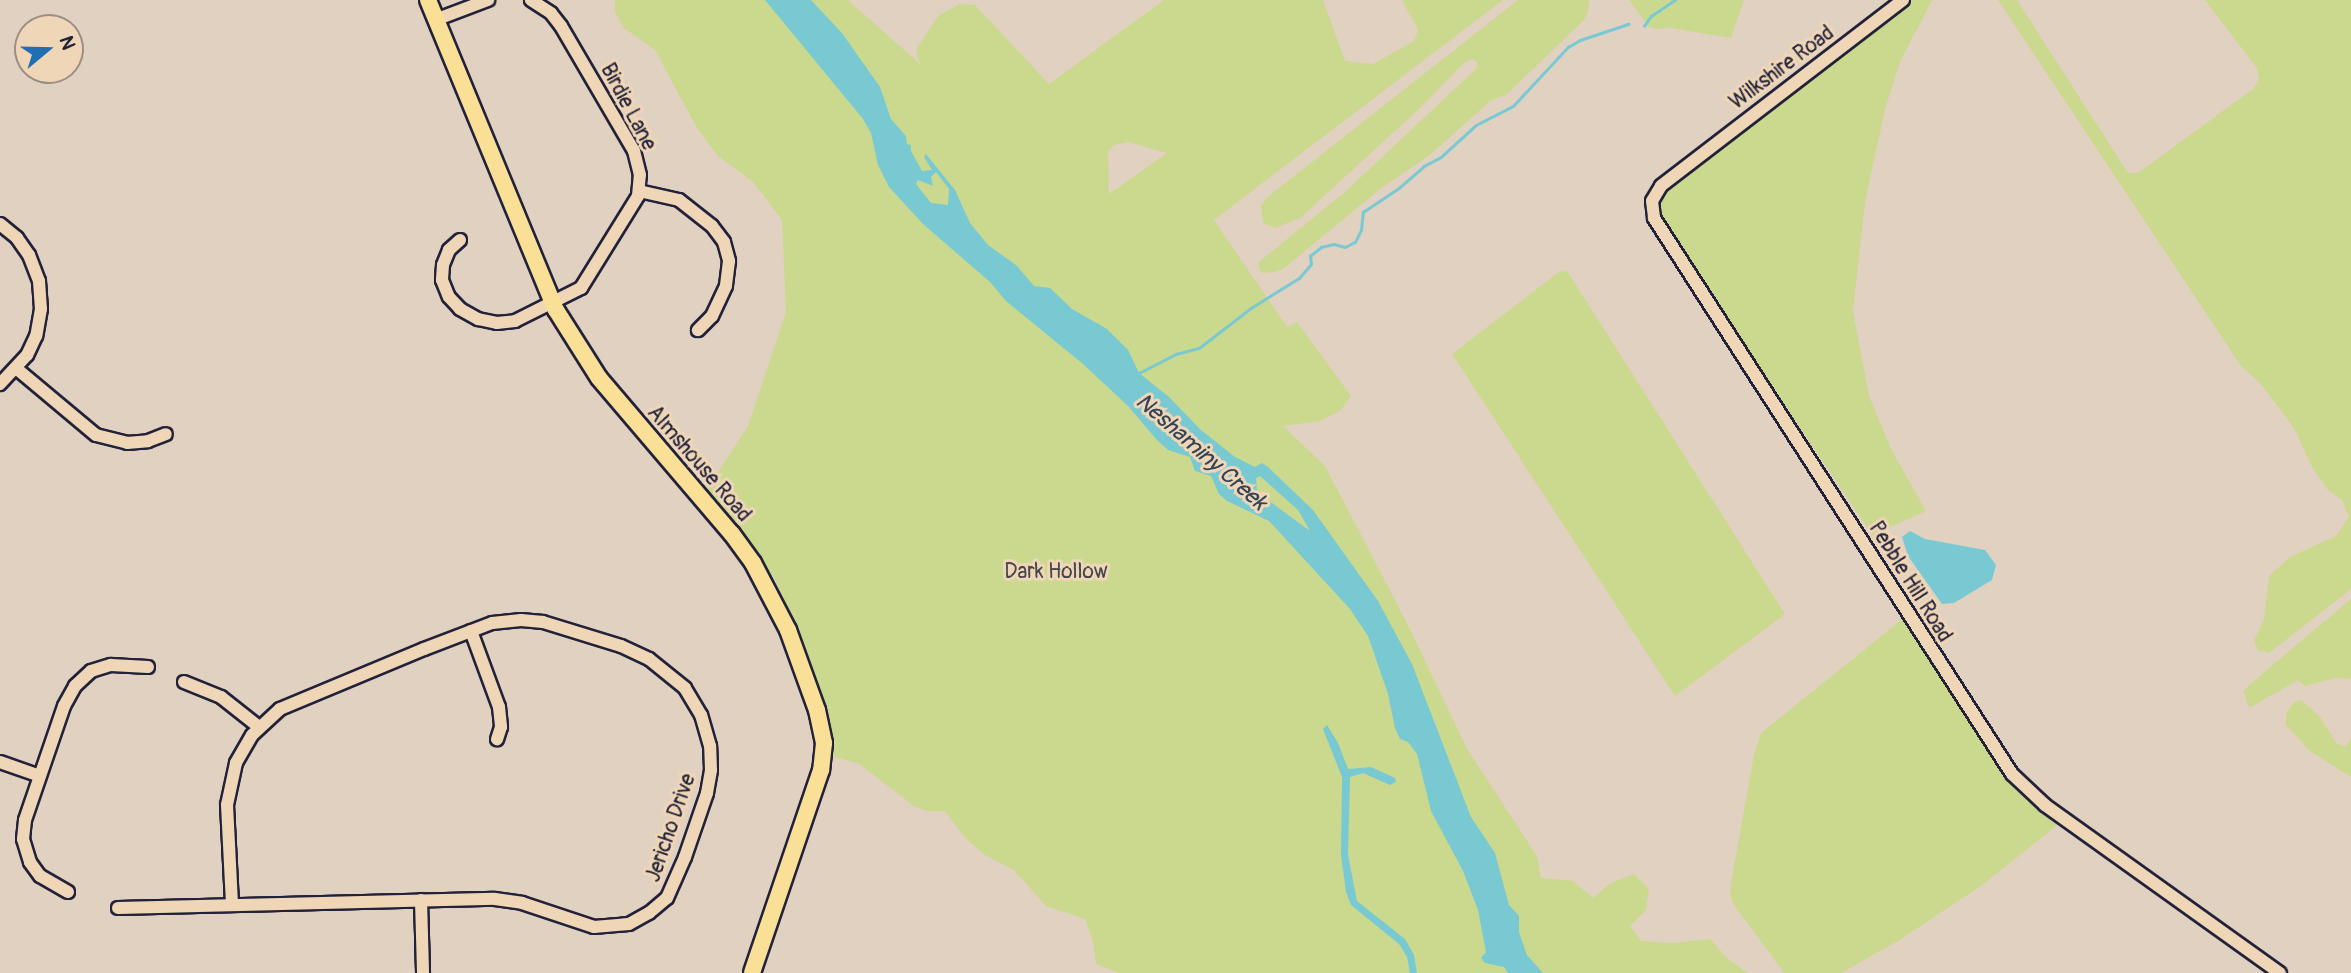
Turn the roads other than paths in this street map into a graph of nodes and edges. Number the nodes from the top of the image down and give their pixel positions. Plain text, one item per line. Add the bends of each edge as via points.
1 (428, 0) edge
2 (488, 0) edge
3 (531, 0) edge
4 (1903, 0) edge
5 (435, 20) junction
6 (1717, 141) joint
7 (639, 191) junction
8 (0, 224) edge
9 (460, 240) dead end
10 (553, 304) junction
11 (698, 330) dead end
12 (17, 369) junction
13 (0, 384) edge
14 (166, 434) dead end
15 (471, 631) junction
16 (148, 667) dead end
17 (184, 682) dead end
18 (259, 727) junction
19 (497, 739) dead end
20 (0, 762) edge
21 (40, 776) junction
22 (68, 892) dead end
23 (421, 900) junction
24 (232, 905) junction
25 (118, 908) dead end
26 (422, 973) edge
27 (752, 973) edge
28 (2280, 973) edge

1 - 5 main road, Almshouse Road
2 - 5 street
3 - 7 street, Birdie Lane via 561,26 634,151
4 - 6 street, Wilkshire Road
5 - 10 main road, Almshouse Road
6 - 28 street, Pebble Hill Road via 1656,191 1651,206 1656,224 2001,759 2034,797
7 - 10 street via 582,286
7 - 11 street via 685,205 712,226 726,247 726,286 717,308
8 - 12 street via 29,255 41,295 36,336
9 - 10 street via 446,256 442,273 449,297 466,313 503,323
10 - 27 main road, Almshouse Road via 599,378 753,563 788,630 821,723 821,771
12 - 13 street
12 - 14 street via 96,435 127,443
15 - 18 street, Jericho Drive via 280,709
15 - 19 street via 499,707
15 - 23 street, Jericho Drive via 507,621 543,622 649,659 684,688 701,715 710,746 710,778 676,882 657,908 639,919 594,927 510,901
16 - 21 street via 111,665 83,677 64,706
17 - 18 street via 221,697
18 - 24 street, Jericho Drive via 236,763 227,805
20 - 21 street
21 - 22 street via 23,827 25,850 40,876
23 - 24 street, Jericho Drive
23 - 26 street
24 - 25 street, Jericho Drive

